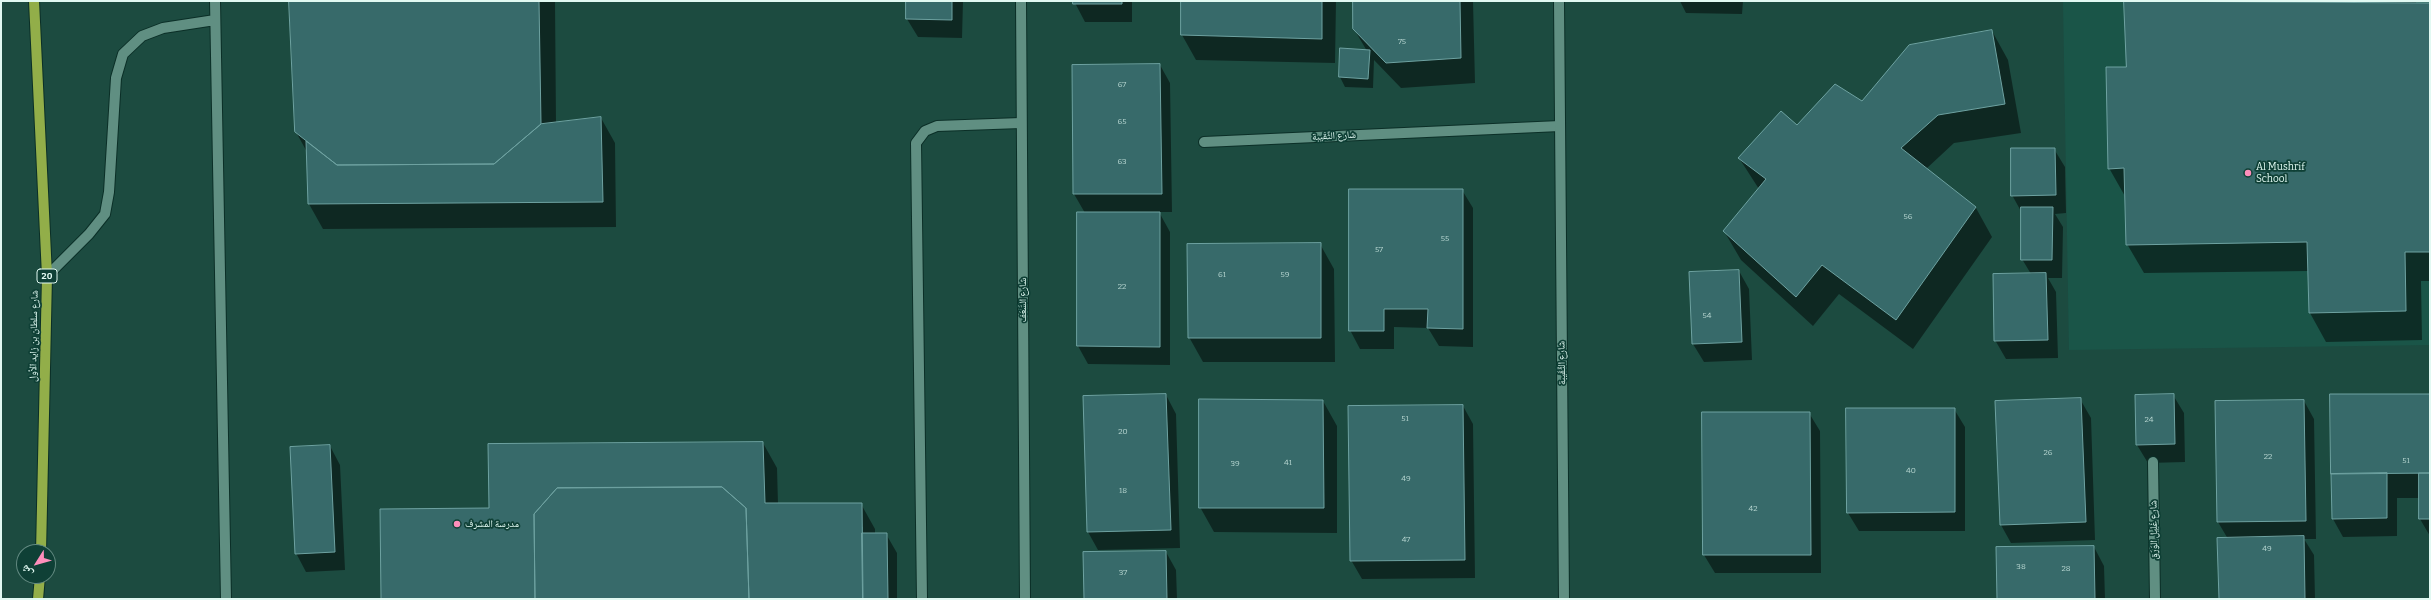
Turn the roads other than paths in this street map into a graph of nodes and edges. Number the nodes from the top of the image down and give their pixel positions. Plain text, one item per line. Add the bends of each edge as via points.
1 (34, 1) edge
2 (215, 1) edge
3 (1021, 1) edge
4 (1559, 1) edge
5 (215, 20) junction
6 (1022, 123) junction
7 (1560, 126) junction
8 (1204, 142) dead end
9 (47, 276) junction
10 (2153, 462) dead end
11 (41, 544) edge
12 (39, 584) edge
13 (38, 599) edge
14 (226, 599) edge
15 (922, 599) edge
16 (1025, 599) edge
17 (1564, 599) edge
18 (2155, 599) edge

1 - 9 main road, شارع سلطان بن زايد الأول / 20
2 - 5 street
3 - 6 street, شارع السَّعَف
4 - 7 street, شارع الثِّقَيبة
5 - 9 street via 163,28 142,36 123,54 116,78 109,192 105,214
5 - 14 street
6 - 15 street via 937,126 925,131 916,143
6 - 16 street, شارع السَّعَف
7 - 8 street, شارع الثِّقَيبة
7 - 17 street, شارع الثِّقَيبة
9 - 11 main road, شارع سلطان بن زايد الأول / 20
10 - 18 street, شارع غَلِيل الوَرَق
12 - 13 main road

